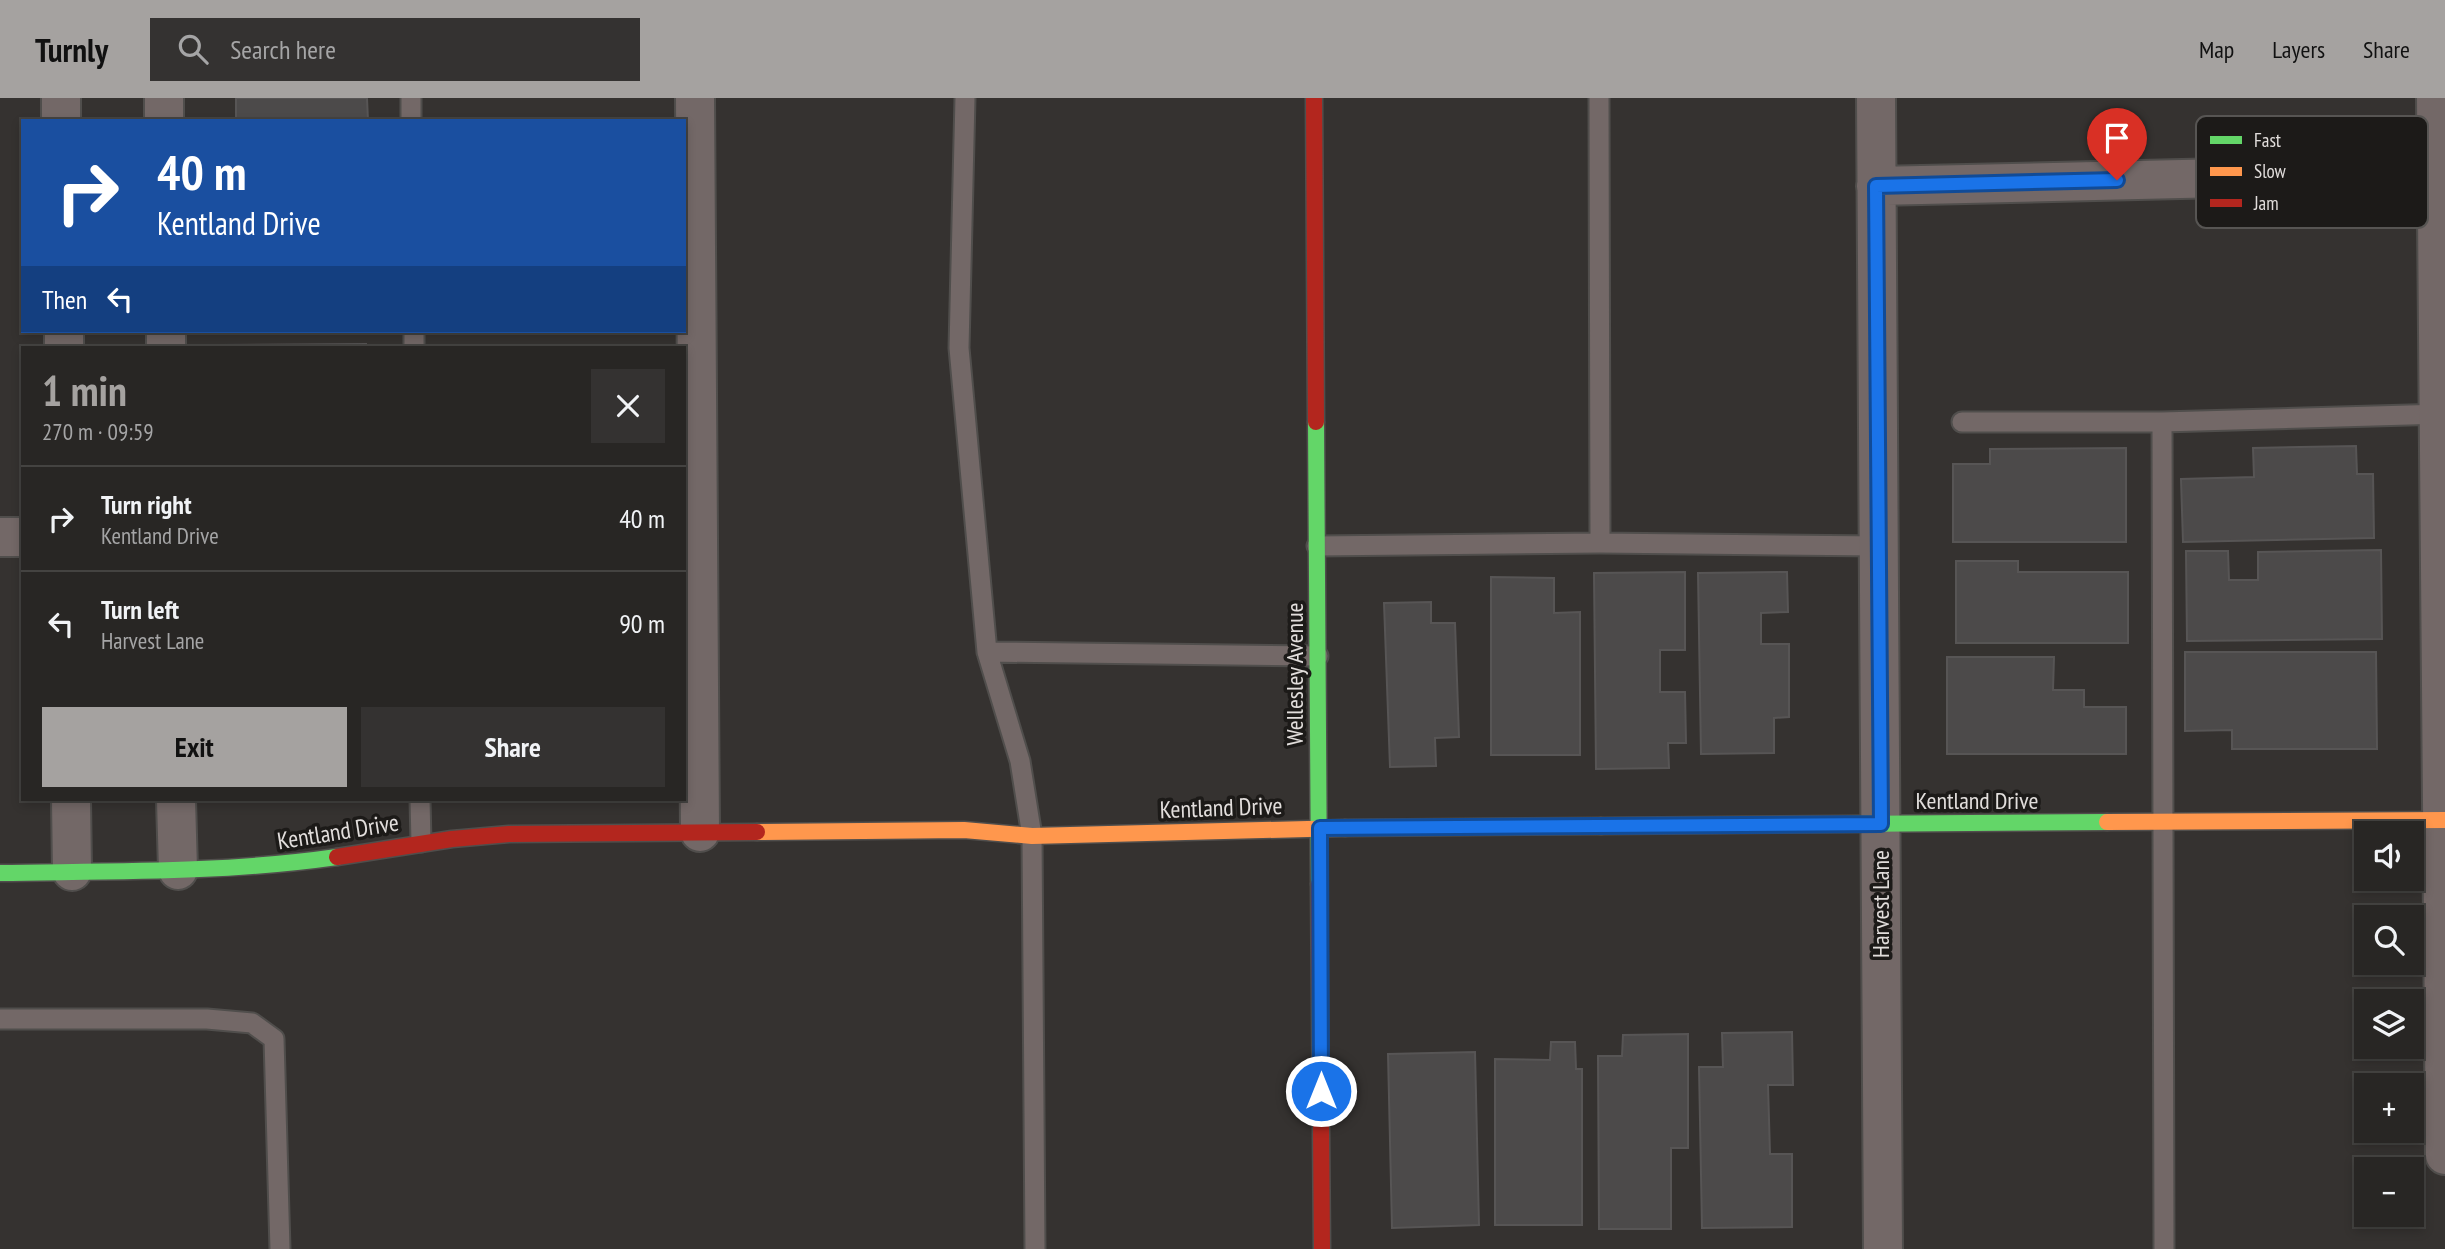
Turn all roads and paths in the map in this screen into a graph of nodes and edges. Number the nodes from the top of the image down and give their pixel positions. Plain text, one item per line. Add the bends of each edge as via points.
1 (61, 98) edge
2 (164, 98) edge
3 (411, 98) edge
4 (695, 98) edge
5 (965, 98) edge
6 (1314, 98) edge
7 (1599, 98) edge
8 (1876, 98) edge
9 (2436, 98) edge
10 (61, 119) edge
11 (164, 119) edge
12 (411, 119) edge
13 (2441, 173) edge
14 (2196, 179) edge
15 (1876, 186) junction
16 (2443, 414) edge
17 (1962, 422) dead end
18 (2162, 422) junction
19 (0, 537) edge
20 (21, 537) edge
21 (1600, 543) junction
22 (1317, 546) junction
23 (1879, 546) junction
24 (987, 652) junction
25 (1318, 656) junction
26 (71, 801) edge
27 (176, 801) edge
28 (420, 801) edge
29 (2444, 820) edge
30 (2162, 822) junction
31 (1881, 824) junction
32 (1320, 828) junction
33 (700, 832) junction
34 (1032, 836) junction
35 (421, 842) junction
36 (178, 870) junction
37 (72, 872) junction
38 (0, 873) edge
39 (0, 1018) edge
40 (2445, 1102) edge
41 (2445, 1155) edge
42 (281, 1249) edge
43 (1035, 1249) edge
44 (1322, 1249) edge
45 (1883, 1249) edge
46 (2164, 1249) edge

1 - 10 street
2 - 11 street
3 - 12 lane
4 - 33 street
5 - 24 lane via 959,348
6 - 22 street, Wellesley Avenue
7 - 21 lane
8 - 15 street, Harvest Lane
9 - 13 street
13 - 16 street
14 - 15 street
15 - 23 street, Harvest Lane
16 - 18 lane
16 - 29 street
17 - 18 lane
18 - 30 lane
19 - 20 street
21 - 22 lane
21 - 23 lane
22 - 25 street, Wellesley Avenue
23 - 31 street, Harvest Lane
24 - 25 lane
24 - 34 lane via 1020,761
25 - 32 street, Wellesley Avenue
26 - 37 street
27 - 36 street
28 - 35 lane
29 - 30 street, Kentland Drive
29 - 40 street
30 - 31 street, Kentland Drive
30 - 46 lane
31 - 32 street, Kentland Drive
31 - 45 street, Harvest Lane
32 - 34 street, Kentland Drive
32 - 44 street, Wellesley Avenue
33 - 34 street, Kentland Drive via 964,831
33 - 35 street, Kentland Drive via 509,834
34 - 43 lane
35 - 36 street, Kentland Drive via 284,864
36 - 37 street, Kentland Drive
37 - 38 street, Kentland Drive
39 - 42 lane via 206,1019 252,1023 274,1039
40 - 41 street

